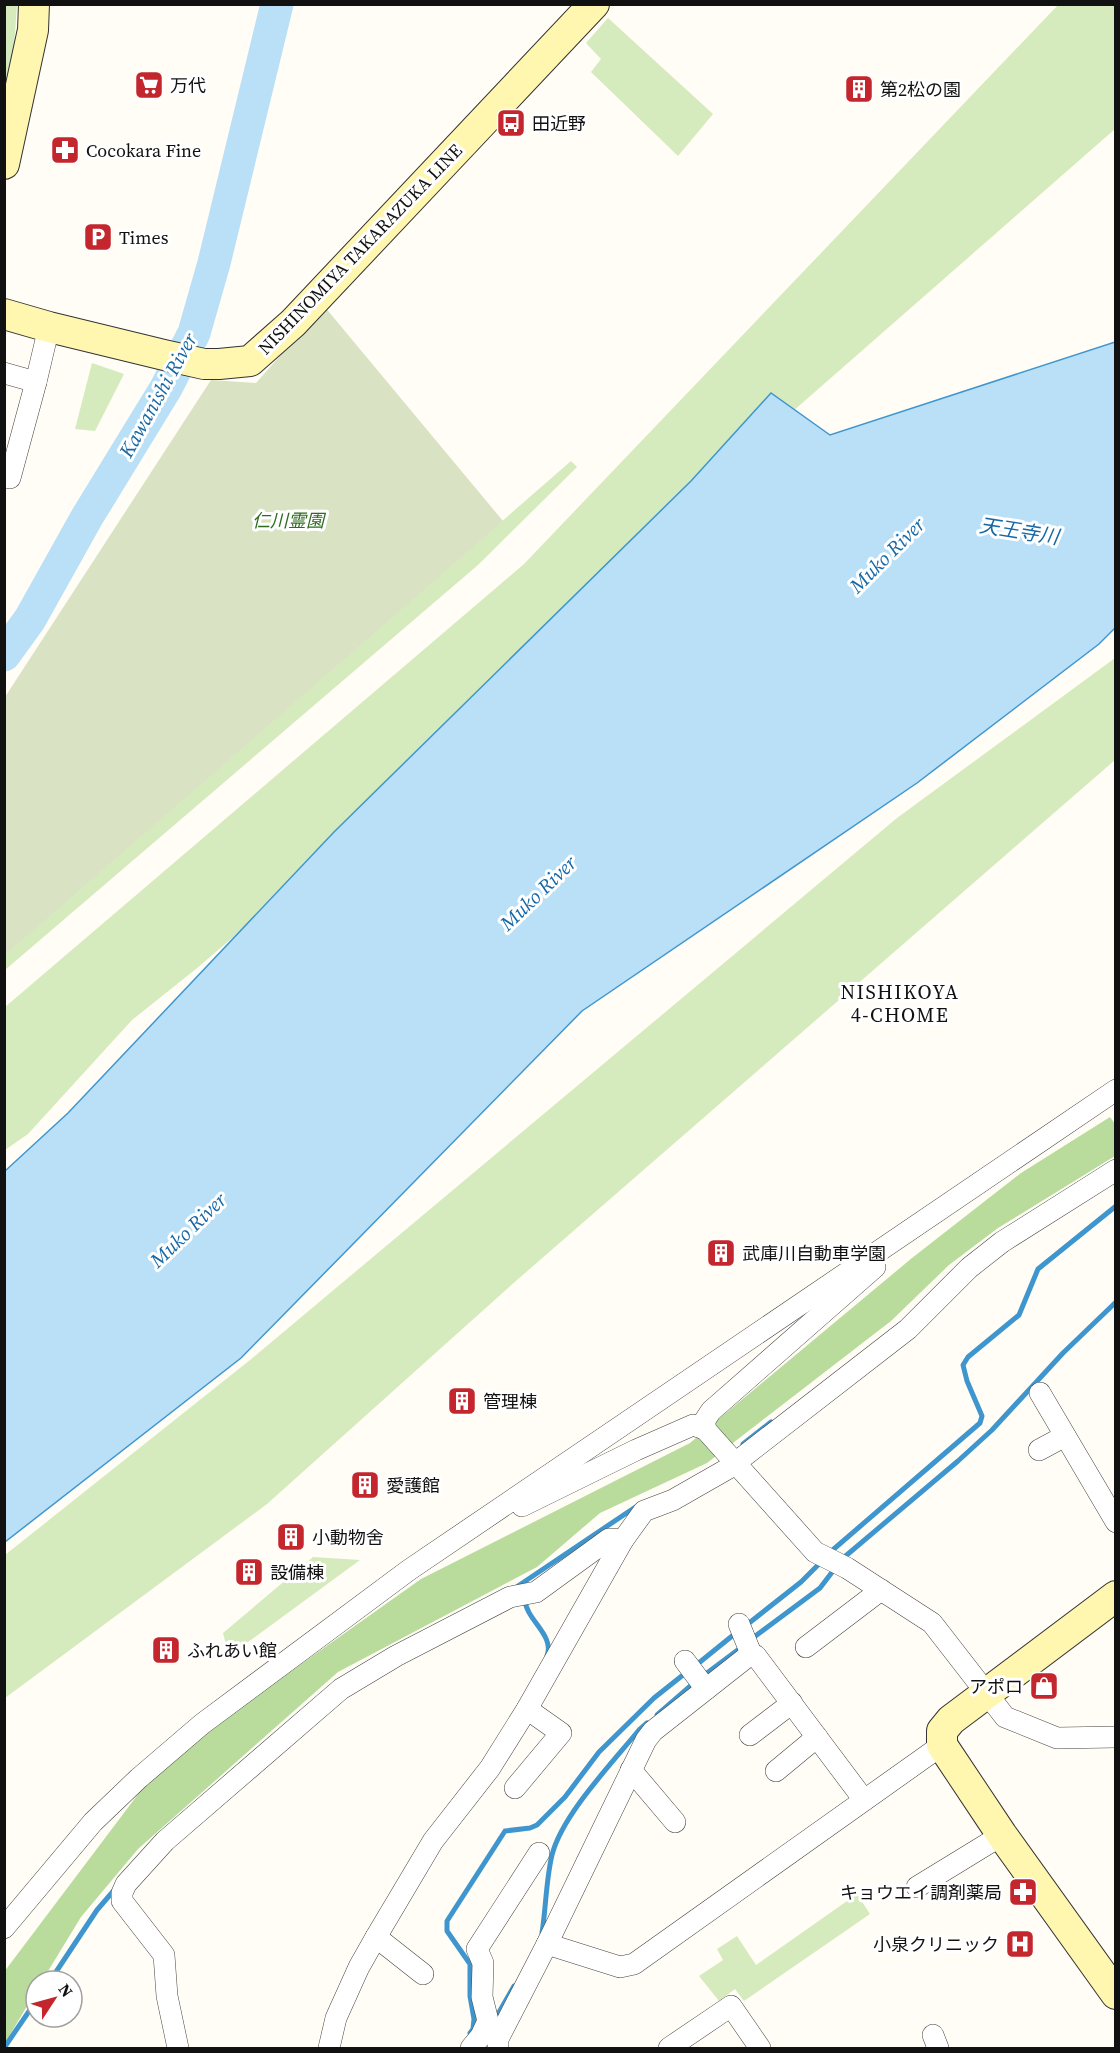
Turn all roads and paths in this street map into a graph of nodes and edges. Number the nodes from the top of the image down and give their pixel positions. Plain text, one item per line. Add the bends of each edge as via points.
1 (34, 4) edge
2 (594, 4) edge
3 (4, 164) edge
4 (4, 314) edge
5 (49, 327) junction
6 (4, 373) edge
7 (36, 382) junction
8 (4, 477) edge
9 (1116, 1090) edge
10 (1116, 1170) edge
11 (900, 1237) junction
12 (1040, 1393) dead end
13 (1065, 1436) junction
14 (711, 1437) junction
15 (1039, 1450) dead end
16 (735, 1463) junction
17 (1116, 1522) edge
18 (477, 1524) junction
19 (616, 1540) junction
20 (881, 1590) junction
21 (1116, 1596) edge
22 (739, 1624) dead end
23 (806, 1647) dead end
24 (752, 1656) junction
25 (685, 1661) dead end
26 (705, 1687) junction
27 (986, 1693) junction
28 (792, 1703) junction
29 (527, 1709) junction
30 (750, 1735) dead end
31 (817, 1737) junction
32 (1115, 1737) edge
33 (942, 1745) junction
34 (1116, 1749) edge
35 (631, 1770) junction
36 (776, 1771) dead end
37 (515, 1788) dead end
38 (864, 1800) junction
39 (675, 1822) dead end
40 (1002, 1835) junction
41 (539, 1853) dead end
42 (917, 1887) dead end
43 (4, 1928) edge
44 (376, 1937) junction
45 (547, 1944) junction
46 (423, 1974) dead end
47 (1116, 1994) edge
48 (487, 2043) edge
49 (178, 2049) edge
50 (329, 2049) edge
51 (669, 2049) edge
52 (760, 2049) edge

1 - 3 main road via 33,30
2 - 5 main road, NISHINOMIYA TAKARAZUKA LINE via 293,323 250,361 204,364
4 - 5 main road, NISHINOMIYA TAKARAZUKA LINE
5 - 7 street
6 - 7 street
7 - 8 street via 10,478
9 - 11 street
10 - 16 street via 1002,1242 969,1268 908,1329
11 - 14 street via 879,1263 711,1411 705,1420
11 - 18 street
12 - 13 street
13 - 15 street
13 - 17 street
14 - 16 street
14 - 18 street via 693,1425 500,1517
16 - 19 street via 674,1500 644,1511
16 - 20 street via 815,1552
18 - 43 street via 221,1710 139,1778 93,1822
19 - 29 street
19 - 49 street via 528,1594 510,1597 341,1689 165,1841 126,1884 122,1901 165,1955 167,1996
20 - 23 street
20 - 27 street via 932,1623
21 - 27 main road
22 - 24 street
24 - 26 street
24 - 28 street via 756,1656
25 - 26 street
26 - 35 street via 653,1731
27 - 32 street via 1005,1717 1057,1738
27 - 33 main road via 945,1726
28 - 30 street
28 - 31 street
29 - 37 street via 561,1733
29 - 44 street via 490,1768 433,1841
31 - 36 street
31 - 38 street
32 - 34 street
33 - 38 street
33 - 40 main road
35 - 39 street
35 - 45 street
38 - 45 street via 634,1964 620,1967
40 - 42 street
40 - 47 main road
41 - 48 street via 477,1949 483,1963
44 - 46 street
44 - 50 street via 336,2018
45 - 48 street
51 - 52 street via 731,2006

